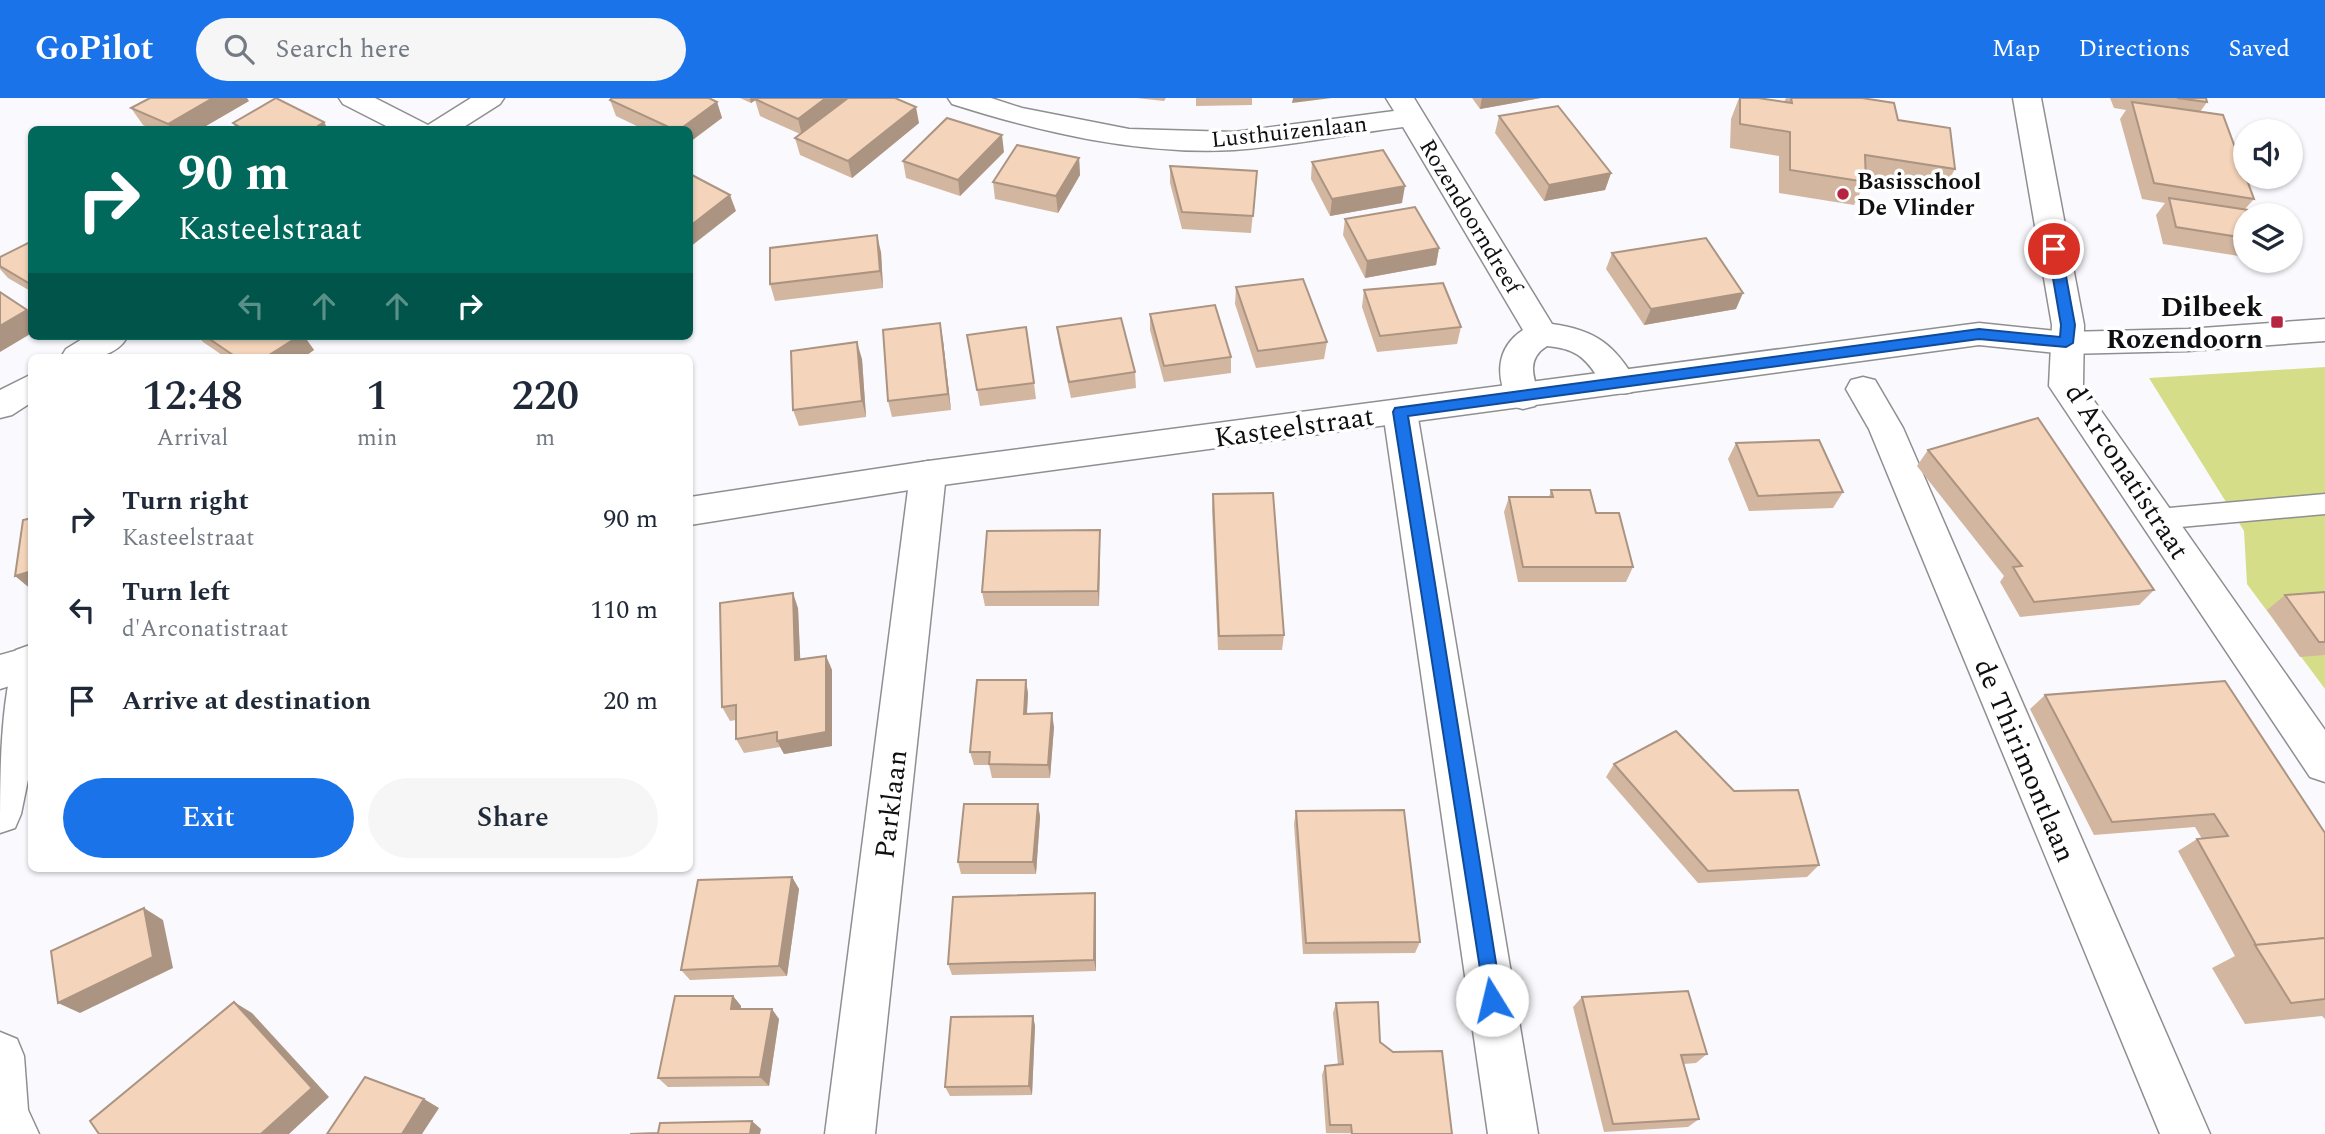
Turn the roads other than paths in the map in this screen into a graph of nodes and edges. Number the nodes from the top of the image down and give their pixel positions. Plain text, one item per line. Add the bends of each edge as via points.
1 (353, 98) edge
2 (490, 98) edge
3 (962, 98) edge
4 (2027, 98) edge
5 (1406, 107) edge
6 (409, 126) edge
7 (445, 126) edge
8 (2325, 330) edge
9 (1542, 334) junction
10 (106, 340) edge
11 (2066, 343) junction
12 (83, 354) edge
13 (1620, 383) junction
14 (28, 388) edge
15 (1863, 389) dead end
16 (1522, 397) junction
17 (0, 406) edge
18 (1400, 412) junction
19 (928, 474) junction
20 (2325, 505) edge
21 (693, 511) edge
22 (2158, 519) junction
23 (20, 665) edge
24 (2325, 764) edge
25 (0, 814) edge
26 (0, 1055) edge
27 (14, 1134) edge
28 (850, 1134) edge
29 (1513, 1134) edge
30 (2185, 1134) edge

1 - 6 street
2 - 7 street
3 - 5 street, Lusthuizenlaan via 1016,115 1129,138 1234,141
4 - 11 street, d'Arconatistraat via 2068,325
5 - 9 street, Rozendoorndreef
8 - 11 street, Kasteelstraat
9 - 13 street via 1570,337 1600,353
9 - 16 street via 1518,353 1514,370
10 - 12 street
11 - 13 street, Kasteelstraat via 1979,334
11 - 22 street, d'Arconatistraat via 2066,386
13 - 16 street, Kasteelstraat
14 - 17 street
15 - 30 street, de Thirimontlaan via 1886,428
16 - 18 street, Kasteelstraat
18 - 19 street, Kasteelstraat
18 - 29 street
19 - 21 street, Kasteelstraat
19 - 28 street, Parklaan
20 - 22 lane
22 - 24 street, d'Arconatistraat
23 - 25 street
26 - 27 street via 4,1113

